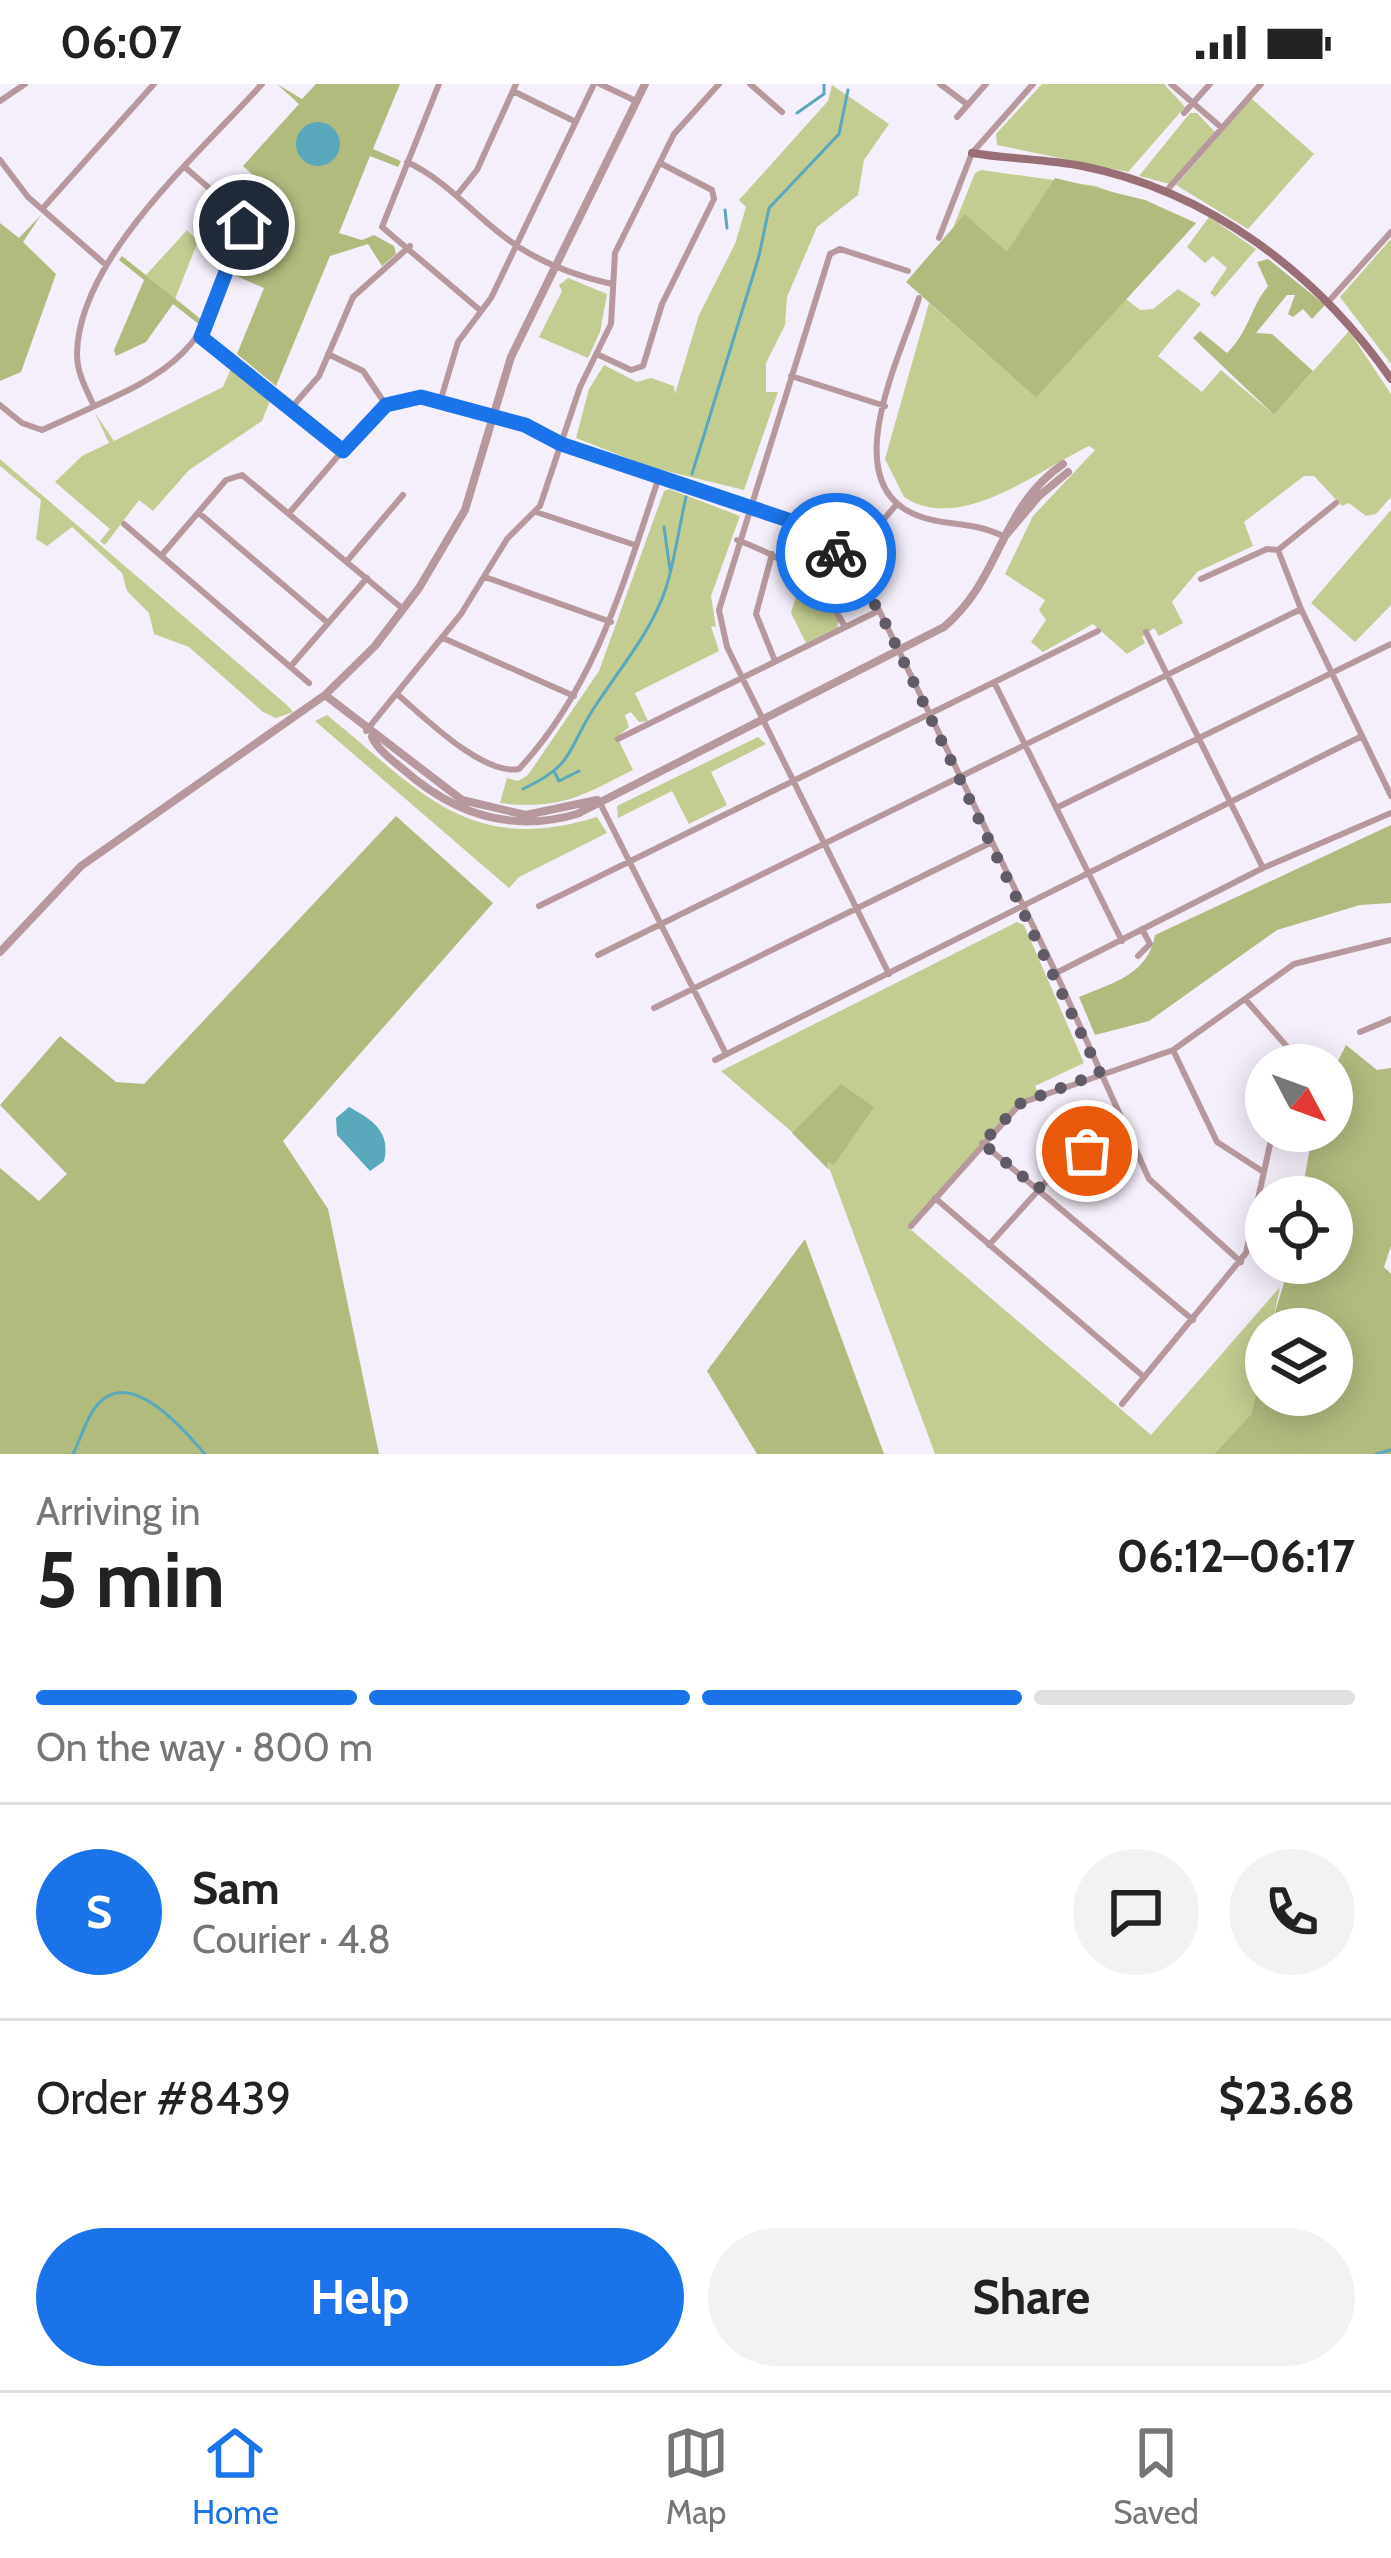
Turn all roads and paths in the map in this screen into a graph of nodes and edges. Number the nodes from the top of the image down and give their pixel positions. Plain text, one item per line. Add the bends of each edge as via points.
1 (25, 84) edge
2 (154, 84) edge
3 (262, 84) edge
4 (439, 84) edge
5 (597, 84) edge
6 (645, 84) edge
7 (719, 84) edge
8 (749, 84) edge
9 (940, 84) edge
10 (986, 84) edge
11 (1033, 84) edge
12 (1171, 84) edge
13 (1210, 84) edge
14 (1261, 84) edge
15 (514, 87) edge
16 (0, 101) edge
17 (636, 101) junction
18 (1193, 103) junction
19 (968, 105) junction
20 (782, 112) dead end
21 (1184, 113) dead end
22 (957, 117) dead end
23 (576, 122) junction
24 (1222, 128) junction
25 (972, 153) junction
26 (0, 160) edge
27 (407, 162) junction
28 (659, 164) junction
29 (187, 169) junction
30 (1167, 190) junction
31 (457, 196) junction
32 (43, 208) junction
33 (1391, 232) edge
34 (939, 238) dead end
35 (517, 245) junction
36 (410, 246) junction
37 (106, 265) junction
38 (556, 265) junction
39 (908, 271) dead end
40 (612, 284) junction
41 (919, 298) dead end
42 (1329, 301) junction
43 (481, 311) junction
44 (201, 337) junction
45 (328, 354) junction
46 (599, 355) junction
47 (791, 376) junction
48 (1391, 379) edge
49 (440, 402) junction
50 (0, 405) edge
51 (386, 405) junction
52 (94, 406) junction
53 (885, 406) junction
54 (292, 407) junction
55 (491, 416) junction
56 (561, 444) junction
57 (343, 451) junction
58 (1066, 468) dead end
59 (659, 477) junction
60 (403, 494) dead end
61 (1336, 503) dead end
62 (748, 505) junction
63 (897, 505) junction
64 (290, 512) junction
65 (536, 512) junction
66 (199, 513) junction
67 (124, 524) dead end
68 (1005, 536) junction
69 (737, 540) junction
70 (636, 545) junction
71 (1278, 550) junction
72 (772, 554) junction
73 (161, 556) junction
74 (347, 561) junction
75 (846, 563) junction
76 (485, 577) junction
77 (367, 578) junction
78 (1202, 579) dead end
79 (403, 609) junction
80 (1301, 609) junction
81 (879, 610) junction
82 (610, 622) junction
83 (328, 623) junction
84 (845, 626) junction
85 (1098, 631) dead end
86 (1146, 632) dead end
87 (442, 638) junction
88 (1391, 644) edge
89 (898, 653) junction
90 (775, 661) junction
91 (291, 667) junction
92 (1332, 673) junction
93 (1167, 675) junction
94 (742, 677) junction
95 (994, 682) junction
96 (310, 683) dead end
97 (398, 694) junction
98 (325, 695) junction
99 (574, 696) junction
100 (929, 714) junction
101 (763, 718) junction
102 (369, 734) junction
103 (1363, 736) junction
104 (1198, 738) junction
105 (618, 739) dead end
106 (1025, 744) junction
107 (960, 777) junction
108 (793, 781) junction
109 (1391, 796) edge
110 (599, 800) junction
111 (1230, 802) junction
112 (1056, 808) junction
113 (1391, 813) edge
114 (992, 842) junction
115 (824, 844) junction
116 (629, 862) junction
117 (1263, 868) junction
118 (1089, 875) junction
119 (539, 905) dead end
120 (856, 908) junction
121 (1024, 908) junction
122 (660, 925) junction
123 (1142, 929) junction
124 (1122, 940) junction
125 (1391, 940) edge
126 (0, 952) edge
127 (598, 956) dead end
128 (1138, 956) dead end
129 (1056, 973) junction
130 (890, 974) junction
131 (692, 989) junction
132 (1245, 999) junction
133 (654, 1008) dead end
134 (1391, 1019) edge
135 (1360, 1032) dead end
136 (1285, 1044) edge
137 (1172, 1050) junction
138 (726, 1055) junction
139 (715, 1060) dead end
140 (1100, 1073) junction
141 (1128, 1133) junction
142 (982, 1143) junction
143 (1267, 1152) edge
144 (1262, 1172) junction
145 (1038, 1189) junction
146 (935, 1198) junction
147 (911, 1226) dead end
148 (989, 1245) junction
149 (1241, 1262) junction
150 (1192, 1320) junction
151 (1144, 1377) junction
152 (1122, 1404) dead end

1 - 16 street
2 - 32 street
3 - 29 street
4 - 27 street
5 - 17 street
5 - 23 street
6 - 17 street
7 - 28 street
8 - 20 street
9 - 19 street
10 - 19 street
11 - 25 street
12 - 18 street
13 - 18 street
14 - 24 street
15 - 23 street
15 - 31 street
17 - 38 street
18 - 21 street
18 - 24 street
19 - 22 street
23 - 35 street
24 - 30 street
25 - 30 main road via 1082,166
25 - 34 street
26 - 32 street
27 - 31 street
27 - 36 street via 382,227
28 - 40 street via 615,253
28 - 46 street via 709,188 714,199 662,304 643,366 632,370
29 - 37 street
29 - 44 street via 244,225
30 - 42 main road via 1214,214
31 - 35 street
32 - 37 street
33 - 42 street
35 - 38 street
35 - 43 street
36 - 43 street
36 - 45 street via 352,297
37 - 52 street via 77,355
38 - 40 street
38 - 55 street
39 - 47 street via 832,252
40 - 46 street via 614,315
41 - 53 street
42 - 48 main road
43 - 49 street via 458,342
44 - 52 street via 175,365
44 - 54 street
45 - 51 street via 363,371
45 - 54 street
46 - 56 street
47 - 53 street
47 - 62 street
49 - 51 street via 412,397
49 - 55 street
50 - 52 street via 42,430
51 - 57 street
53 - 63 street via 874,466
54 - 57 street
55 - 56 street
55 - 79 street via 461,518
56 - 59 street
56 - 65 street
57 - 64 street
58 - 68 street via 1022,501
59 - 62 street
59 - 70 street
60 - 74 street
61 - 71 street
62 - 69 street
62 - 75 street via 803,528
63 - 68 street
63 - 75 street
64 - 66 street via 237,475
64 - 74 street
65 - 70 street
65 - 76 street via 507,539
66 - 73 street
66 - 83 street
67 - 73 street
68 - 89 street via 958,615
69 - 72 street
69 - 94 street via 719,621
70 - 82 street
71 - 78 street
71 - 80 street
72 - 84 street via 810,580
72 - 90 street via 756,614
73 - 91 street
74 - 77 street
75 - 81 street
76 - 82 street
76 - 87 street
77 - 79 street
77 - 83 street
79 - 98 street
80 - 92 street
80 - 93 street
81 - 84 street
81 - 89 street
82 - 99 street
83 - 91 street
84 - 90 street
85 - 95 street
86 - 93 street
87 - 97 street
87 - 99 street
88 - 92 street
89 - 100 street
89 - 101 street
90 - 94 street
91 - 96 street
92 - 103 street
92 - 104 street
93 - 104 street
93 - 106 street
94 - 101 street
94 - 105 street
95 - 100 street
95 - 106 street
97 - 99 street via 458,746 514,771
97 - 102 street
98 - 102 street
98 - 126 street via 81,866
100 - 107 street
100 - 108 street
101 - 108 street
101 - 110 street
102 - 110 street via 421,785 481,816 545,821
103 - 109 street
103 - 111 street
104 - 111 street
104 - 112 street
106 - 107 street
106 - 112 street
107 - 114 street
107 - 115 street
108 - 115 street
108 - 116 street
110 - 116 street
111 - 117 street
111 - 118 street
112 - 118 street
113 - 117 street
114 - 120 street
114 - 121 street
115 - 120 street
115 - 122 street
116 - 119 street
116 - 122 street
117 - 123 street
118 - 121 street
118 - 124 street
120 - 130 street
120 - 131 street
121 - 129 street
121 - 130 street
122 - 127 street
122 - 131 street
123 - 124 street
123 - 128 street via 1150,944
124 - 129 street
125 - 132 street via 1294,964
129 - 140 street
130 - 138 street
131 - 133 street
131 - 138 street
132 - 136 street
132 - 137 street
134 - 135 street
137 - 140 street
137 - 144 street via 1217,1142
138 - 139 street
140 - 141 street
140 - 142 street via 1021,1103
141 - 145 street via 1063,1163
141 - 149 street via 1149,1179
142 - 145 street
142 - 146 street
143 - 144 street
144 - 149 street
145 - 148 street
145 - 150 street
146 - 147 street
146 - 148 street
148 - 151 street
149 - 150 street
150 - 151 street
151 - 152 street

